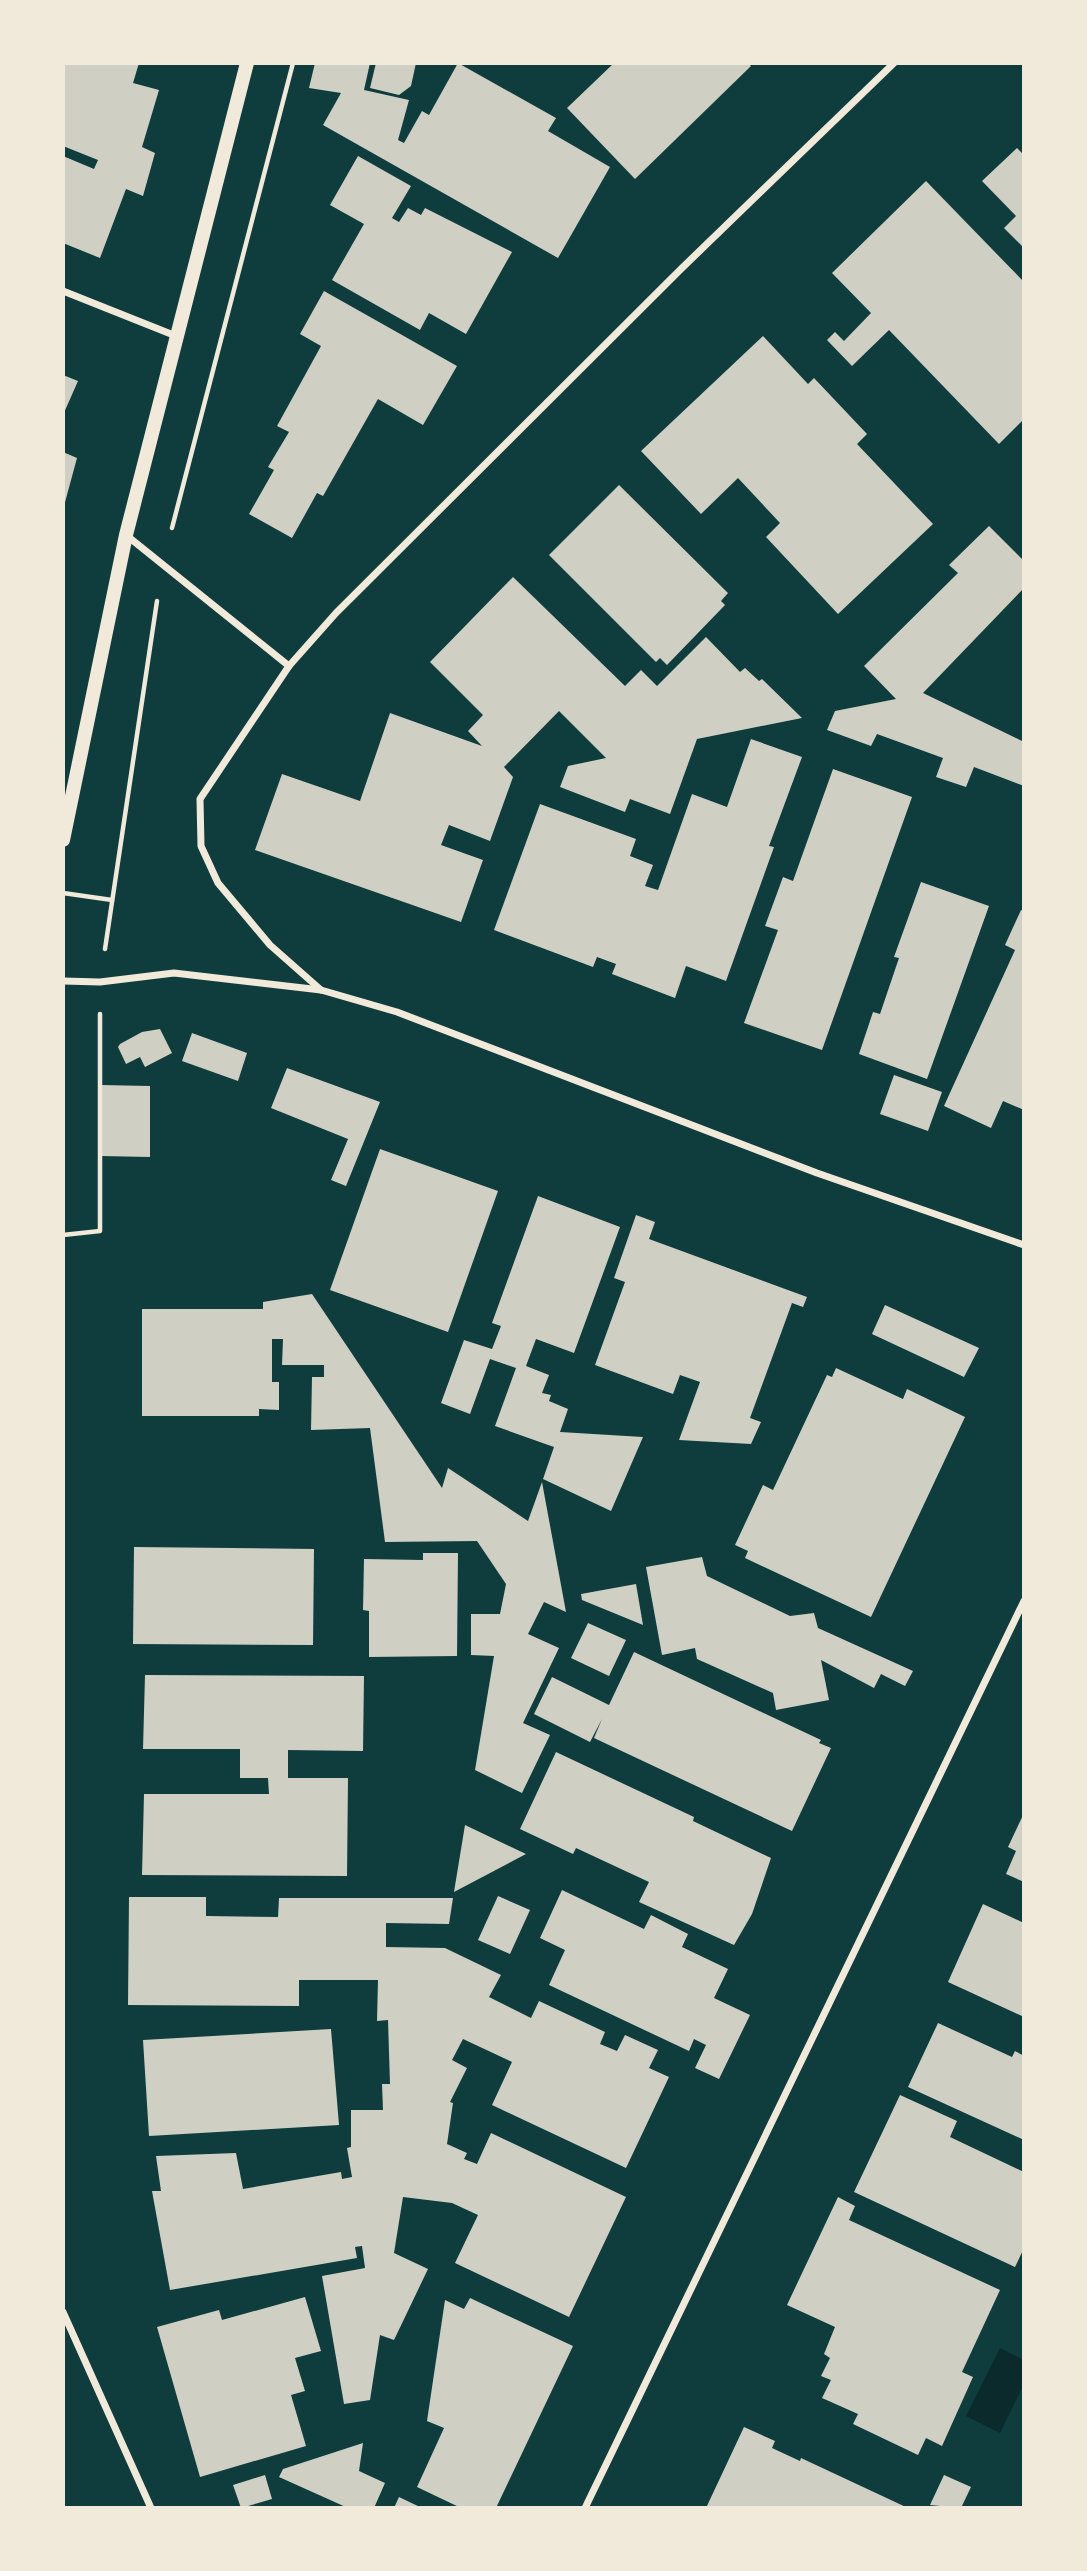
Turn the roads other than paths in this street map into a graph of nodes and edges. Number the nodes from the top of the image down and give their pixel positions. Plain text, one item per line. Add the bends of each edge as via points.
1 (247, 63) edge
2 (894, 63) edge
3 (63, 291) edge
4 (177, 336) junction
5 (126, 535) junction
6 (289, 666) junction
7 (63, 839) edge
8 (63, 981) edge
9 (321, 990) junction
10 (1024, 1245) edge
11 (1024, 1601) edge
12 (63, 2312) edge
13 (151, 2508) edge
14 (585, 2508) edge

1 - 4 main road
2 - 6 street via 622,327 336,613
3 - 4 street
4 - 5 main road
5 - 6 street
5 - 7 main road
6 - 9 street via 200,799 201,846 218,883 270,945
8 - 9 street via 100,982 174,973
9 - 10 street via 397,1012 817,1173
11 - 14 street
12 - 13 street

